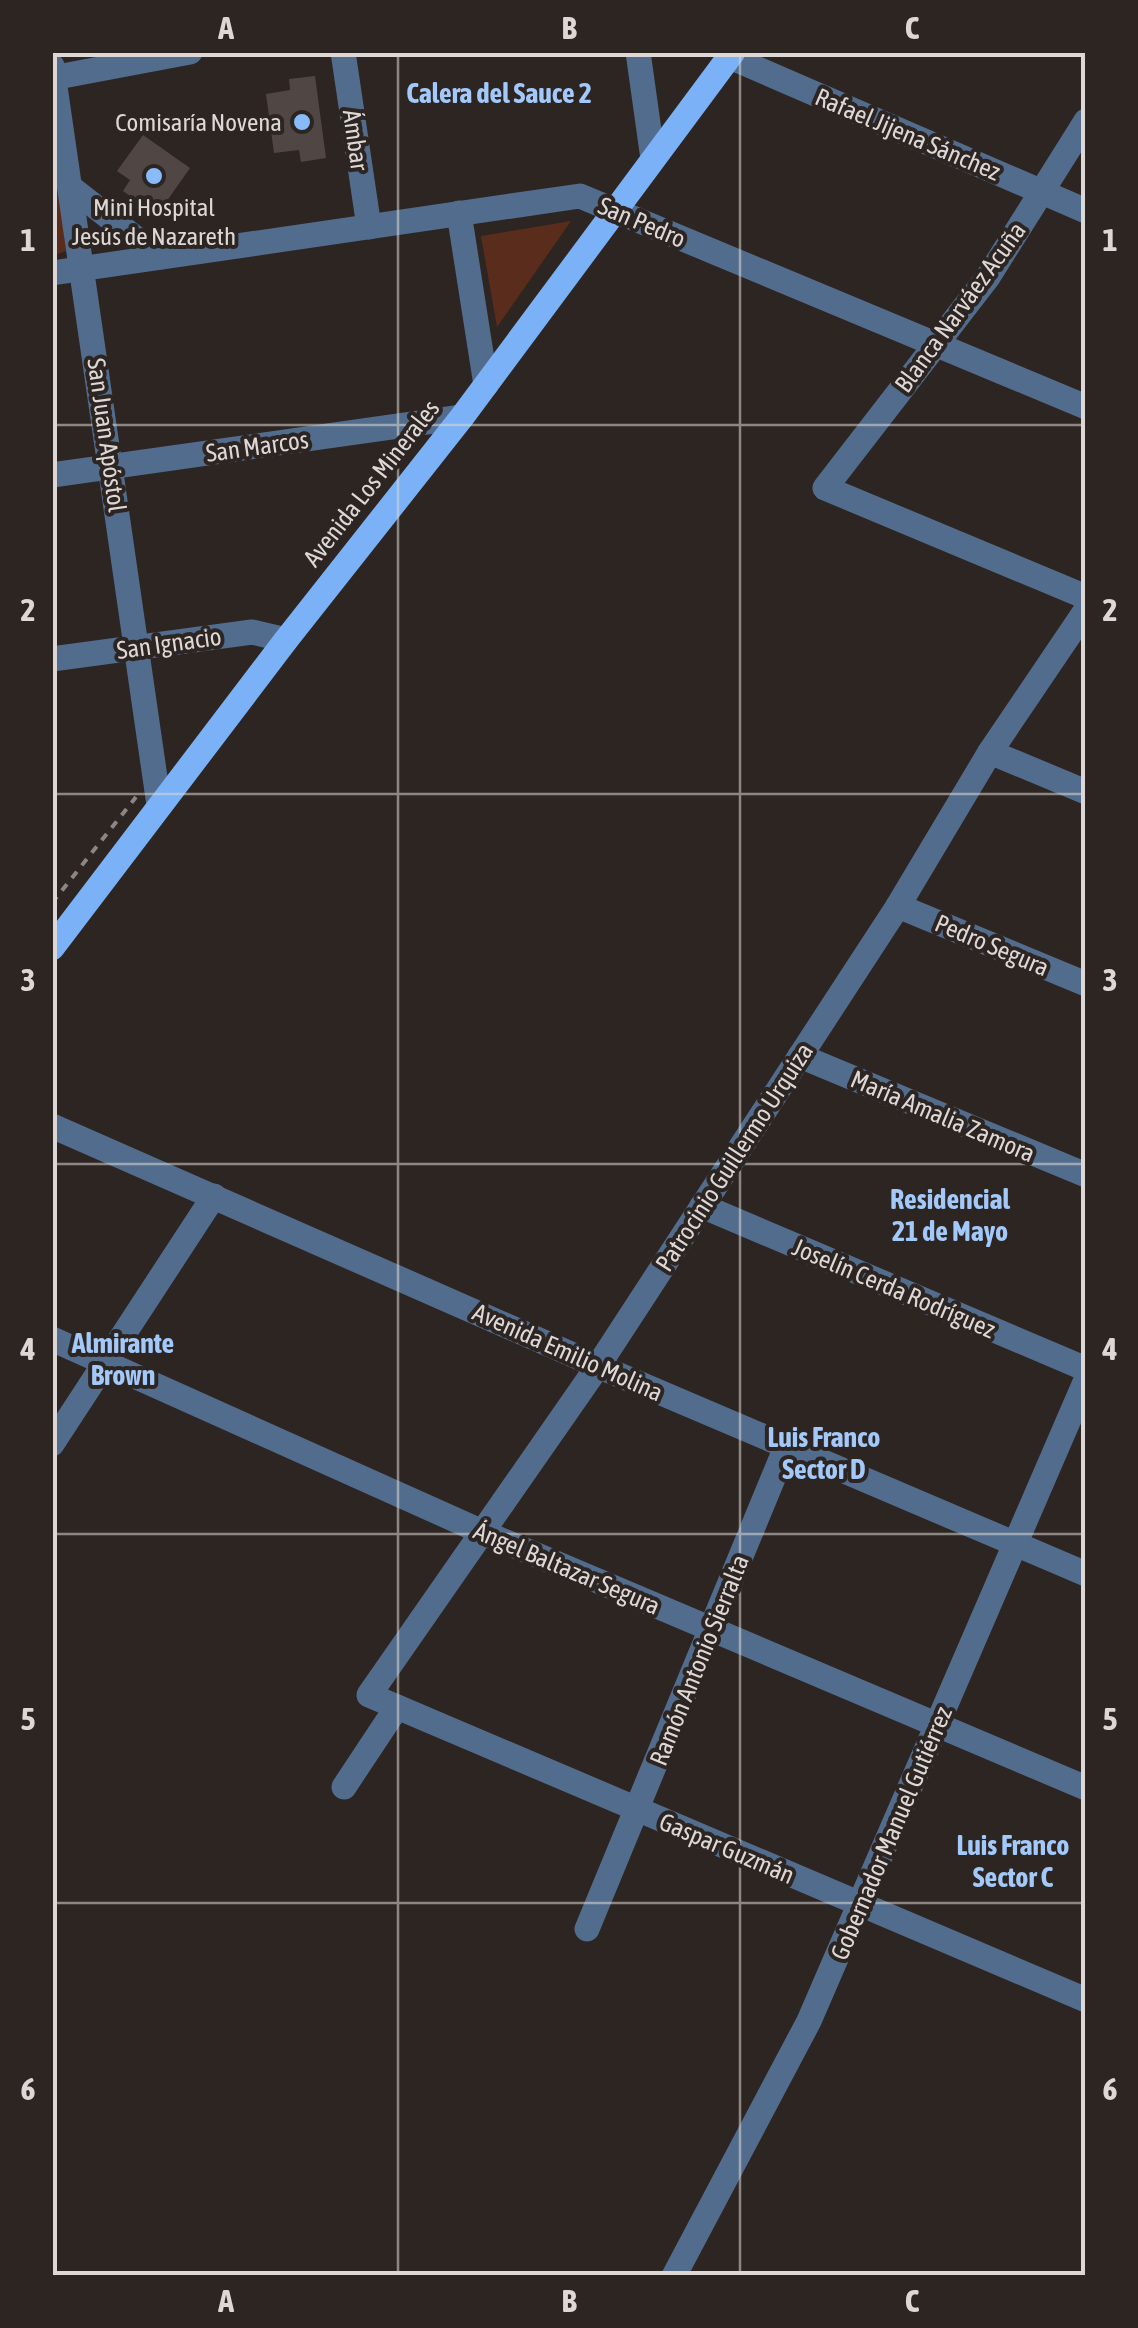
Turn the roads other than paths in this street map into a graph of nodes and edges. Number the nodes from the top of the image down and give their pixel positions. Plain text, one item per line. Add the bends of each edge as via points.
1 (190, 52) edge
2 (343, 52) edge
3 (638, 52) edge
4 (732, 55) edge
5 (53, 74) edge
6 (1086, 121) edge
7 (653, 159) junction
8 (70, 187) junction
9 (1042, 192) junction
10 (615, 210) junction
11 (1086, 210) edge
12 (459, 213) junction
13 (368, 227) junction
14 (160, 257) junction
15 (82, 268) junction
16 (52, 273) edge
17 (934, 344) junction
18 (486, 385) junction
19 (1086, 407) edge
20 (462, 417) junction
21 (112, 466) junction
22 (52, 475) edge
23 (1086, 596) edge
24 (1086, 610) edge
25 (286, 640) junction
26 (137, 648) junction
27 (52, 660) edge
28 (990, 752) junction
29 (1086, 792) edge
30 (159, 805) junction
31 (898, 906) junction
32 (52, 948) edge
33 (1086, 984) edge
34 (800, 1056) junction
35 (52, 1126) edge
36 (1086, 1176) edge
37 (214, 1196) junction
38 (702, 1206) junction
39 (52, 1339) edge
40 (105, 1363) junction
41 (598, 1366) junction
42 (1086, 1370) edge
43 (1086, 1380) edge
44 (52, 1444) edge
45 (786, 1447) junction
46 (480, 1531) junction
47 (1016, 1544) junction
48 (1086, 1574) edge
49 (712, 1629) junction
50 (369, 1695) joint
51 (397, 1707) junction
52 (938, 1726) junction
53 (344, 1787) dead end
54 (1086, 1788) edge
55 (637, 1810) junction
56 (860, 1905) junction
57 (587, 1929) dead end
58 (1086, 2000) edge
59 (674, 2276) edge

1 - 5 street
2 - 13 street, Ámbar
3 - 7 street
4 - 7 main road, Avenida Los Minerales
4 - 9 street, Rafael Jijena Sánchez
5 - 8 street, San Juan Apóstol
6 - 9 street, Blanca Narváez Acuña
7 - 10 main road, Avenida Los Minerales
8 - 14 street
8 - 15 street, San Juan Apóstol
9 - 11 street, Rafael Jijena Sánchez
9 - 17 street, Blanca Narváez Acuña
10 - 12 street, San Pedro via 580,196
10 - 17 street, San Pedro
10 - 18 main road, Avenida Los Minerales
12 - 13 street, San Pedro
12 - 18 street
13 - 14 street, San Pedro
14 - 15 street, San Pedro
15 - 16 street, San Pedro
15 - 21 street, San Juan Apóstol
17 - 19 street, San Pedro
17 - 23 street, Blanca Narváez Acuña via 825,488
18 - 20 main road, Avenida Los Minerales
20 - 21 street, San Marcos
20 - 25 main road, Avenida Los Minerales
21 - 22 street, San Marcos
21 - 26 street, San Juan Apóstol
24 - 28 street, Patrocinio Guillermo Urquiza
25 - 26 street, San Ignacio via 252,632
25 - 30 main road, Avenida Los Minerales
26 - 27 street, San Ignacio
26 - 30 street, San Juan Apóstol
28 - 29 street
28 - 31 street, Patrocinio Guillermo Urquiza
30 - 32 main road, Avenida Los Minerales
31 - 33 street, Pedro Segura
31 - 34 street, Patrocinio Guillermo Urquiza
34 - 36 street, María Amalia Zamora
34 - 38 street, Patrocinio Guillermo Urquiza
35 - 37 street, Avenida Emilio Molina
37 - 40 street
37 - 41 street, Avenida Emilio Molina
38 - 41 street, Patrocinio Guillermo Urquiza
38 - 42 street, Joselín Cerda Rodríguez
39 - 40 street, Ángel Baltazar Segura
40 - 44 street
40 - 46 street, Ángel Baltazar Segura
41 - 45 street, Avenida Emilio Molina
41 - 46 street, Patrocinio Guillermo Urquiza
43 - 47 street, Gobernador Manuel Gutiérrez
45 - 47 street, Avenida Emilio Molina
45 - 49 street, Ramón Antonio Sierralta
46 - 49 street, Ángel Baltazar Segura
46 - 50 street, Patrocinio Guillermo Urquiza
47 - 48 street, Avenida Emilio Molina
47 - 52 street, Gobernador Manuel Gutiérrez
49 - 52 street, Ángel Baltazar Segura
49 - 55 street, Ramón Antonio Sierralta
50 - 51 street, Gaspar Guzmán
51 - 53 street
51 - 55 street, Gaspar Guzmán
52 - 54 street, Ángel Baltazar Segura
52 - 56 street, Gobernador Manuel Gutiérrez
55 - 56 street, Gaspar Guzmán
55 - 57 street, Ramón Antonio Sierralta
56 - 58 street, Gaspar Guzmán
56 - 59 street, Gobernador Manuel Gutiérrez via 809,2021

